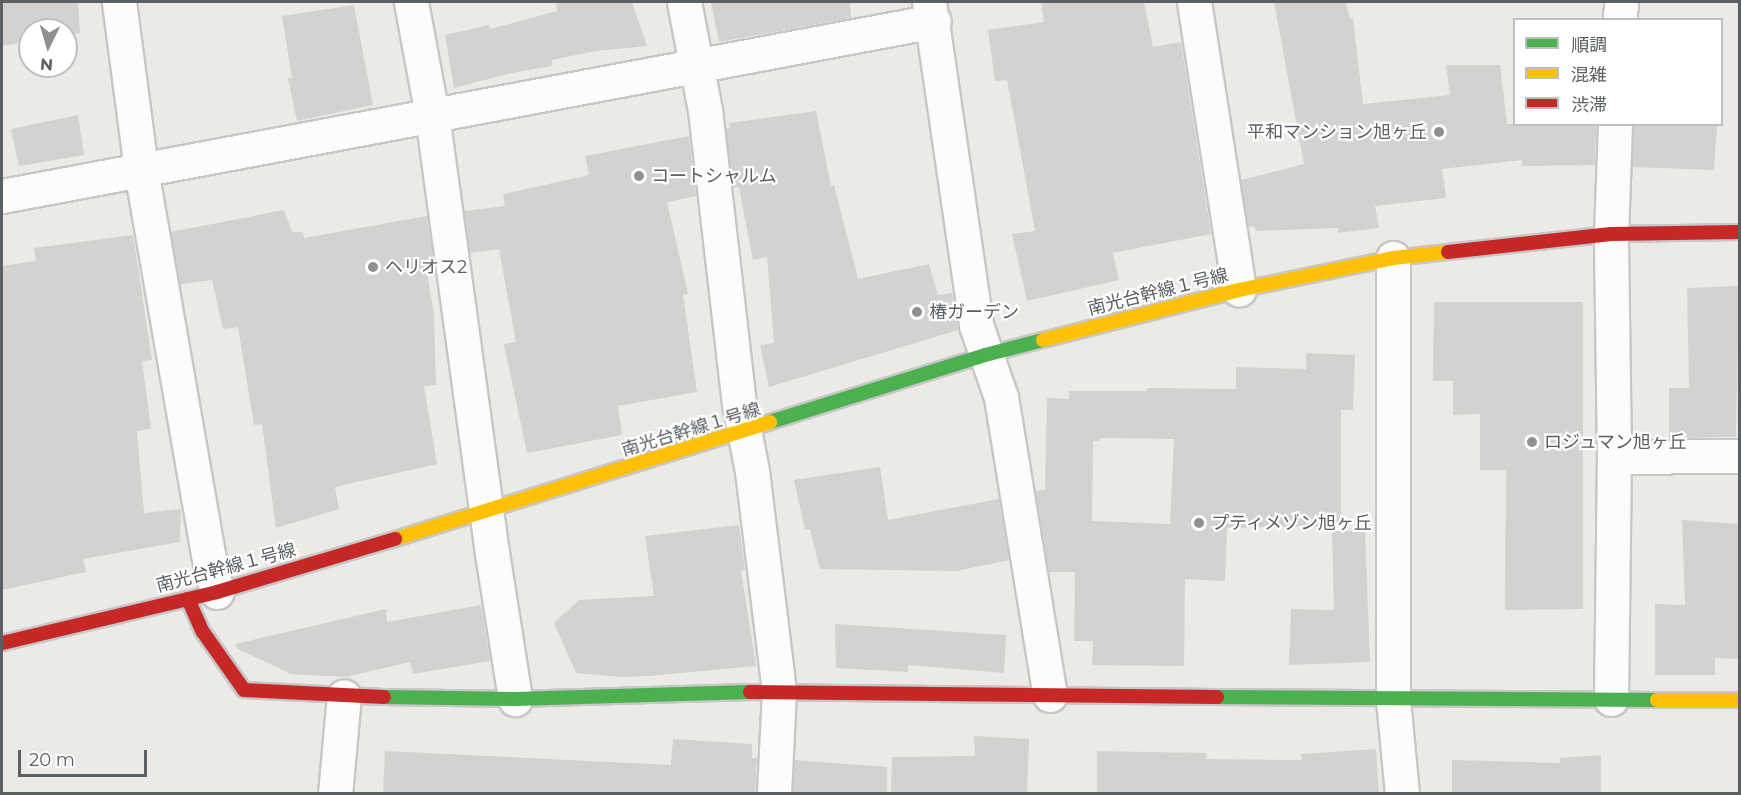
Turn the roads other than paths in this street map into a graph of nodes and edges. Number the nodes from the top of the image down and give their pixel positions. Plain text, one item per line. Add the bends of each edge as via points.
1 (119, 2) edge
2 (411, 2) edge
3 (684, 2) edge
4 (1194, 2) edge
5 (1621, 2) edge
6 (931, 11) edge
7 (1620, 18) edge
8 (696, 66) junction
9 (432, 115) junction
10 (1616, 126) edge
11 (141, 170) junction
12 (2, 196) edge
13 (1740, 232) edge
14 (1611, 234) junction
15 (1393, 258) junction
16 (1239, 290) junction
17 (985, 355) junction
18 (745, 432) junction
19 (1740, 456) edge
20 (1614, 457) junction
21 (488, 511) junction
22 (202, 595) junction
23 (2, 643) edge
24 (779, 691) junction
25 (1050, 695) junction
26 (344, 696) junction
27 (515, 699) junction
28 (1611, 699) junction
29 (1392, 700) junction
30 (1740, 700) edge
31 (335, 794) edge
32 (774, 794) edge
33 (1402, 794) edge

1 - 11 street
2 - 9 street
3 - 8 street
4 - 16 street
5 - 7 street
6 - 8 street
6 - 17 street via 976,326
8 - 9 street
8 - 18 street via 705,110
9 - 11 street
9 - 21 street
10 - 14 street
11 - 12 street
11 - 22 street via 208,554
13 - 14 street, 南光台幹線１号線
14 - 15 street, 南光台幹線１号線
14 - 20 street
15 - 16 street, 南光台幹線１号線
15 - 29 street
16 - 17 street, 南光台幹線１号線
17 - 18 street, 南光台幹線１号線
17 - 25 street via 1000,397
18 - 21 street, 南光台幹線１号線
18 - 24 street
19 - 20 street
20 - 28 street
21 - 22 street, 南光台幹線１号線
21 - 27 street
22 - 23 street, 南光台幹線１号線
22 - 26 street via 203,632 244,690
24 - 25 street
24 - 27 street
24 - 32 street
25 - 29 street
26 - 27 street
26 - 31 street
28 - 29 street
28 - 30 street
29 - 33 street

